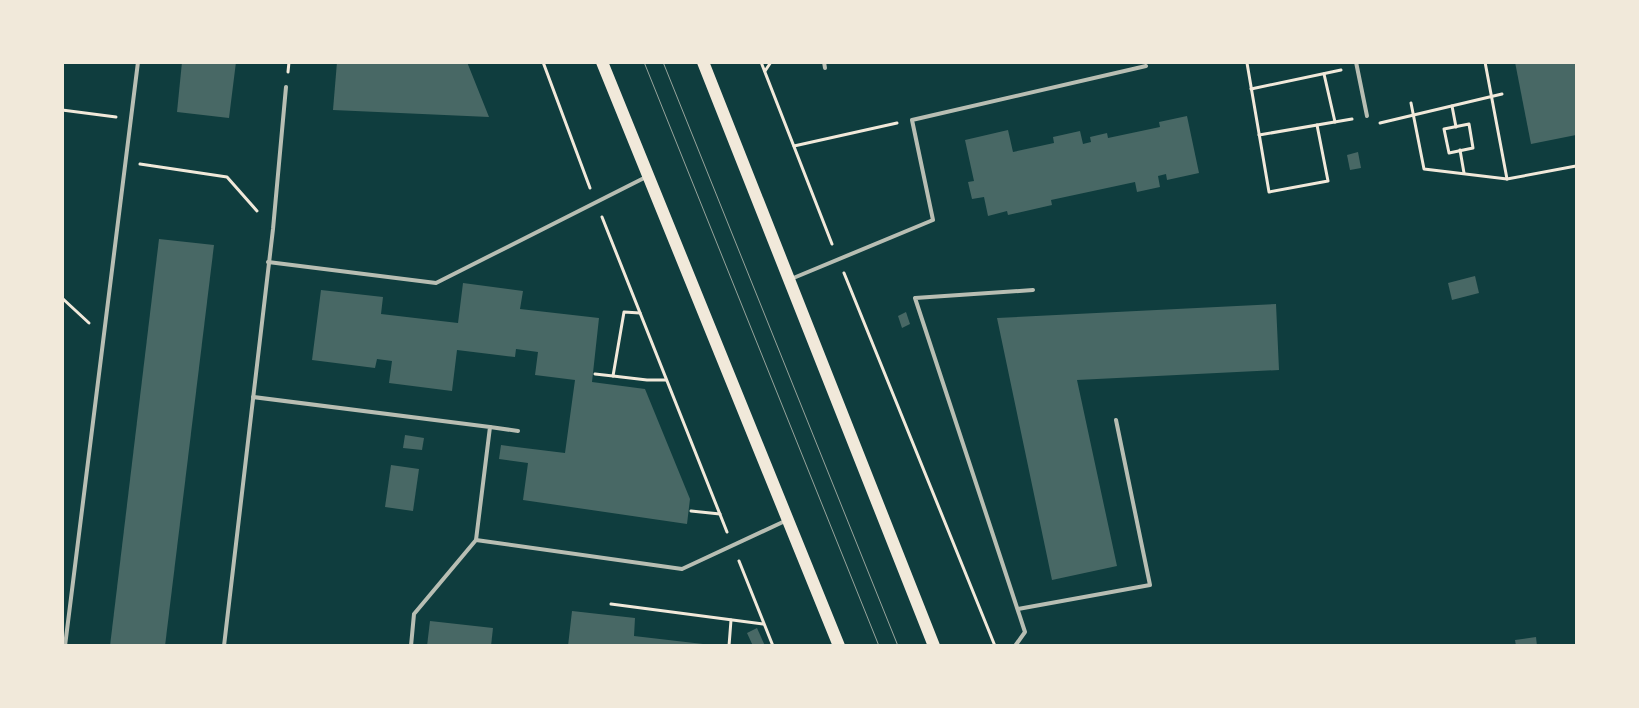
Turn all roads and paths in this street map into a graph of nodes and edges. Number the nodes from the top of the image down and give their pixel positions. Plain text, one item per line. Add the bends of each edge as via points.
1 (138, 62) edge
2 (543, 62) edge
3 (602, 62) edge
4 (703, 62) edge
5 (761, 62) edge
6 (771, 62) edge
7 (824, 62) edge
8 (1249, 62) edge
9 (1485, 62) edge
10 (1356, 65) edge
11 (1146, 66) dead end
12 (826, 68) dead end
13 (765, 72) junction
14 (1324, 74) junction
15 (286, 87) dead end
16 (1251, 89) junction
17 (1411, 103) dead end
18 (1452, 106) dead end
19 (62, 110) edge
20 (1367, 116) dead end
21 (131, 119) junction
22 (912, 120) junction
23 (1336, 122) dead end
24 (1317, 125) dead end
25 (1456, 127) junction
26 (794, 146) junction
27 (1460, 150) junction
28 (126, 162) junction
29 (1576, 166) edge
30 (1464, 173) junction
31 (648, 176) junction
32 (1507, 179) junction
33 (596, 202) junction
34 (273, 229) junction
35 (838, 260) junction
36 (268, 262) junction
37 (788, 280) junction
38 (1033, 290) dead end
39 (62, 298) edge
40 (640, 313) junction
41 (104, 336) junction
42 (595, 374) dead end
43 (613, 376) junction
44 (666, 380) junction
45 (253, 397) junction
46 (1116, 420) dead end
47 (490, 427) junction
48 (518, 431) dead end
49 (691, 511) dead end
50 (720, 514) junction
51 (787, 520) junction
52 (476, 540) junction
53 (733, 545) junction
54 (611, 604) dead end
55 (1018, 609) junction
56 (731, 620) junction
57 (764, 624) junction
58 (65, 646) edge
59 (224, 646) edge
60 (411, 646) edge
61 (729, 646) edge
62 (773, 646) edge
63 (839, 646) edge
64 (934, 646) edge
65 (995, 646) edge
66 (1014, 646) edge

1 - 21 lane
2 - 33 path
3 - 31 main road
4 - 37 main road
5 - 13 path
6 - 13 path
7 - 12 lane
8 - 16 path
9 - 32 path
10 - 14 path
10 - 20 lane
11 - 22 lane
13 - 26 path
14 - 16 path
14 - 23 path
15 - 34 lane
16 - 24 path via 1269,192 1328,181
17 - 30 path via 1424,169
18 - 25 path
19 - 21 path
21 - 28 lane
22 - 26 path
22 - 35 lane via 933,220
25 - 27 path via 1444,129 1449,153
25 - 27 path via 1469,124 1474,148
26 - 35 path
27 - 30 path
28 - 34 path via 227,177
28 - 41 lane
29 - 32 path
30 - 32 path
31 - 33 lane
31 - 51 main road
33 - 36 lane via 436,283
33 - 40 path
34 - 36 lane
35 - 37 lane
35 - 65 path
36 - 45 lane
37 - 64 main road
38 - 55 lane via 915,298
39 - 41 path
40 - 43 path via 624,312
40 - 44 path
41 - 58 lane
42 - 43 path
43 - 44 path
44 - 50 path
45 - 47 lane
45 - 59 lane
46 - 55 lane via 1150,585
47 - 48 lane
47 - 52 lane
49 - 50 path
50 - 53 path
51 - 53 lane
51 - 63 main road
52 - 53 lane via 682,569
52 - 60 lane via 414,614
53 - 57 path
54 - 56 path
55 - 66 lane via 1025,632
56 - 57 path
56 - 61 path
57 - 62 path

